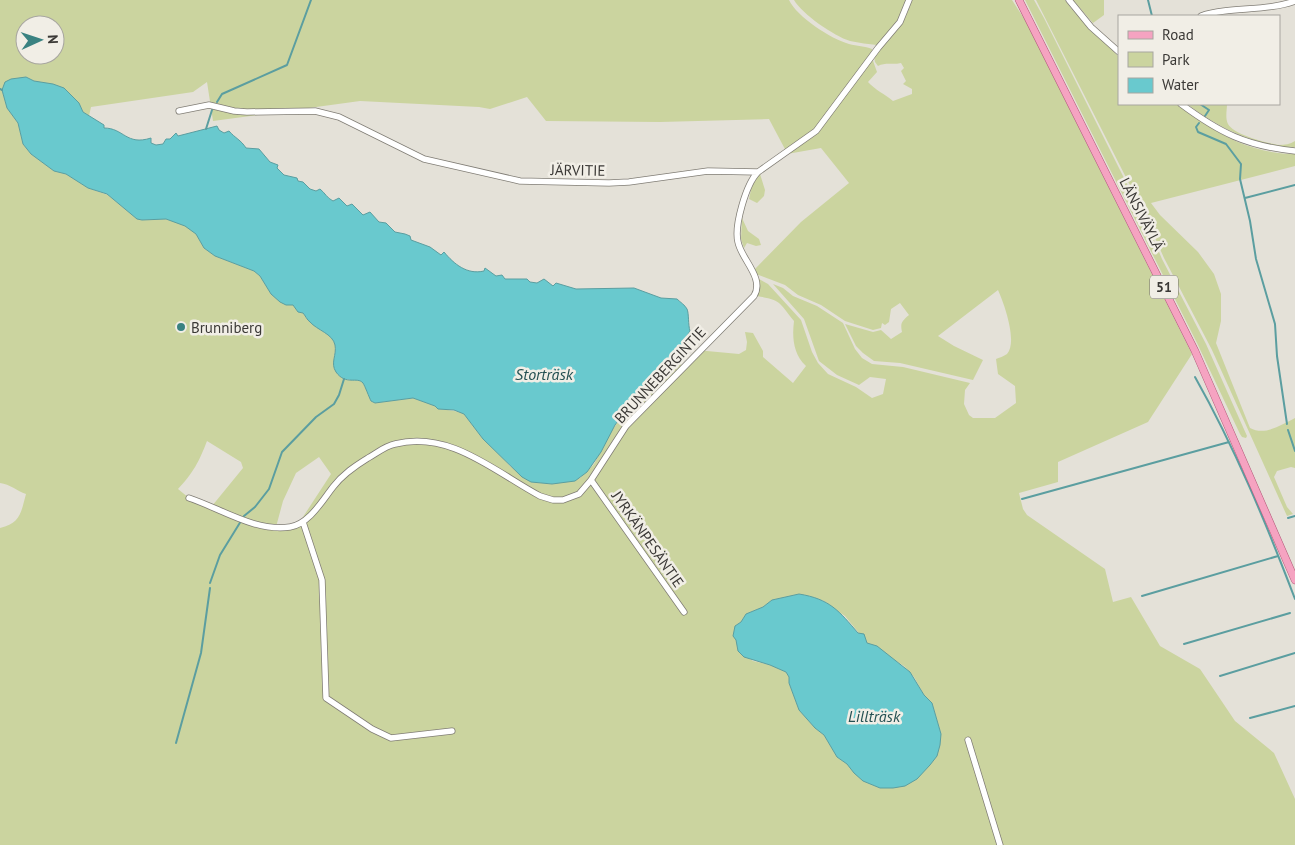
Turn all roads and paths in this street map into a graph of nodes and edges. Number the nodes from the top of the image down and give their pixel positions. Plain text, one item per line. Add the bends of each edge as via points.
1 (909, 0) edge
2 (1019, 0) edge
3 (1069, 0) edge
4 (1295, 1) edge
5 (1204, 15) edge
6 (1118, 51) edge
7 (1182, 105) edge
8 (179, 111) dead end
9 (1295, 151) edge
10 (758, 172) junction
11 (591, 480) junction
12 (190, 498) dead end
13 (303, 522) junction
14 (1295, 580) edge
15 (684, 612) dead end
16 (452, 731) dead end
17 (968, 740) dead end
18 (1000, 845) edge

1 - 10 street via 900,22 816,131
2 - 14 main road, LÄNSIVÄYLÄ / 51 via 1195,351
3 - 6 street via 1091,27
4 - 5 street via 1283,6
7 - 9 street via 1226,134 1247,143
8 - 10 street, JÄRVITIE via 209,105 247,112 315,111 339,117 424,159 520,181 623,182 708,171
10 - 11 street, BRUNNEBERGINTIE via 748,189 736,233 741,252 754,276 756,292 626,426
11 - 13 street, BRUNNEBERGINTIE via 574,497 553,500 540,496 470,454 454,448 428,443 396,444 380,450 340,478
11 - 15 street, JYRKÄNPESÄNTIE
12 - 13 street via 264,527 287,527
13 - 16 street via 322,580 326,698 391,738
17 - 18 street

